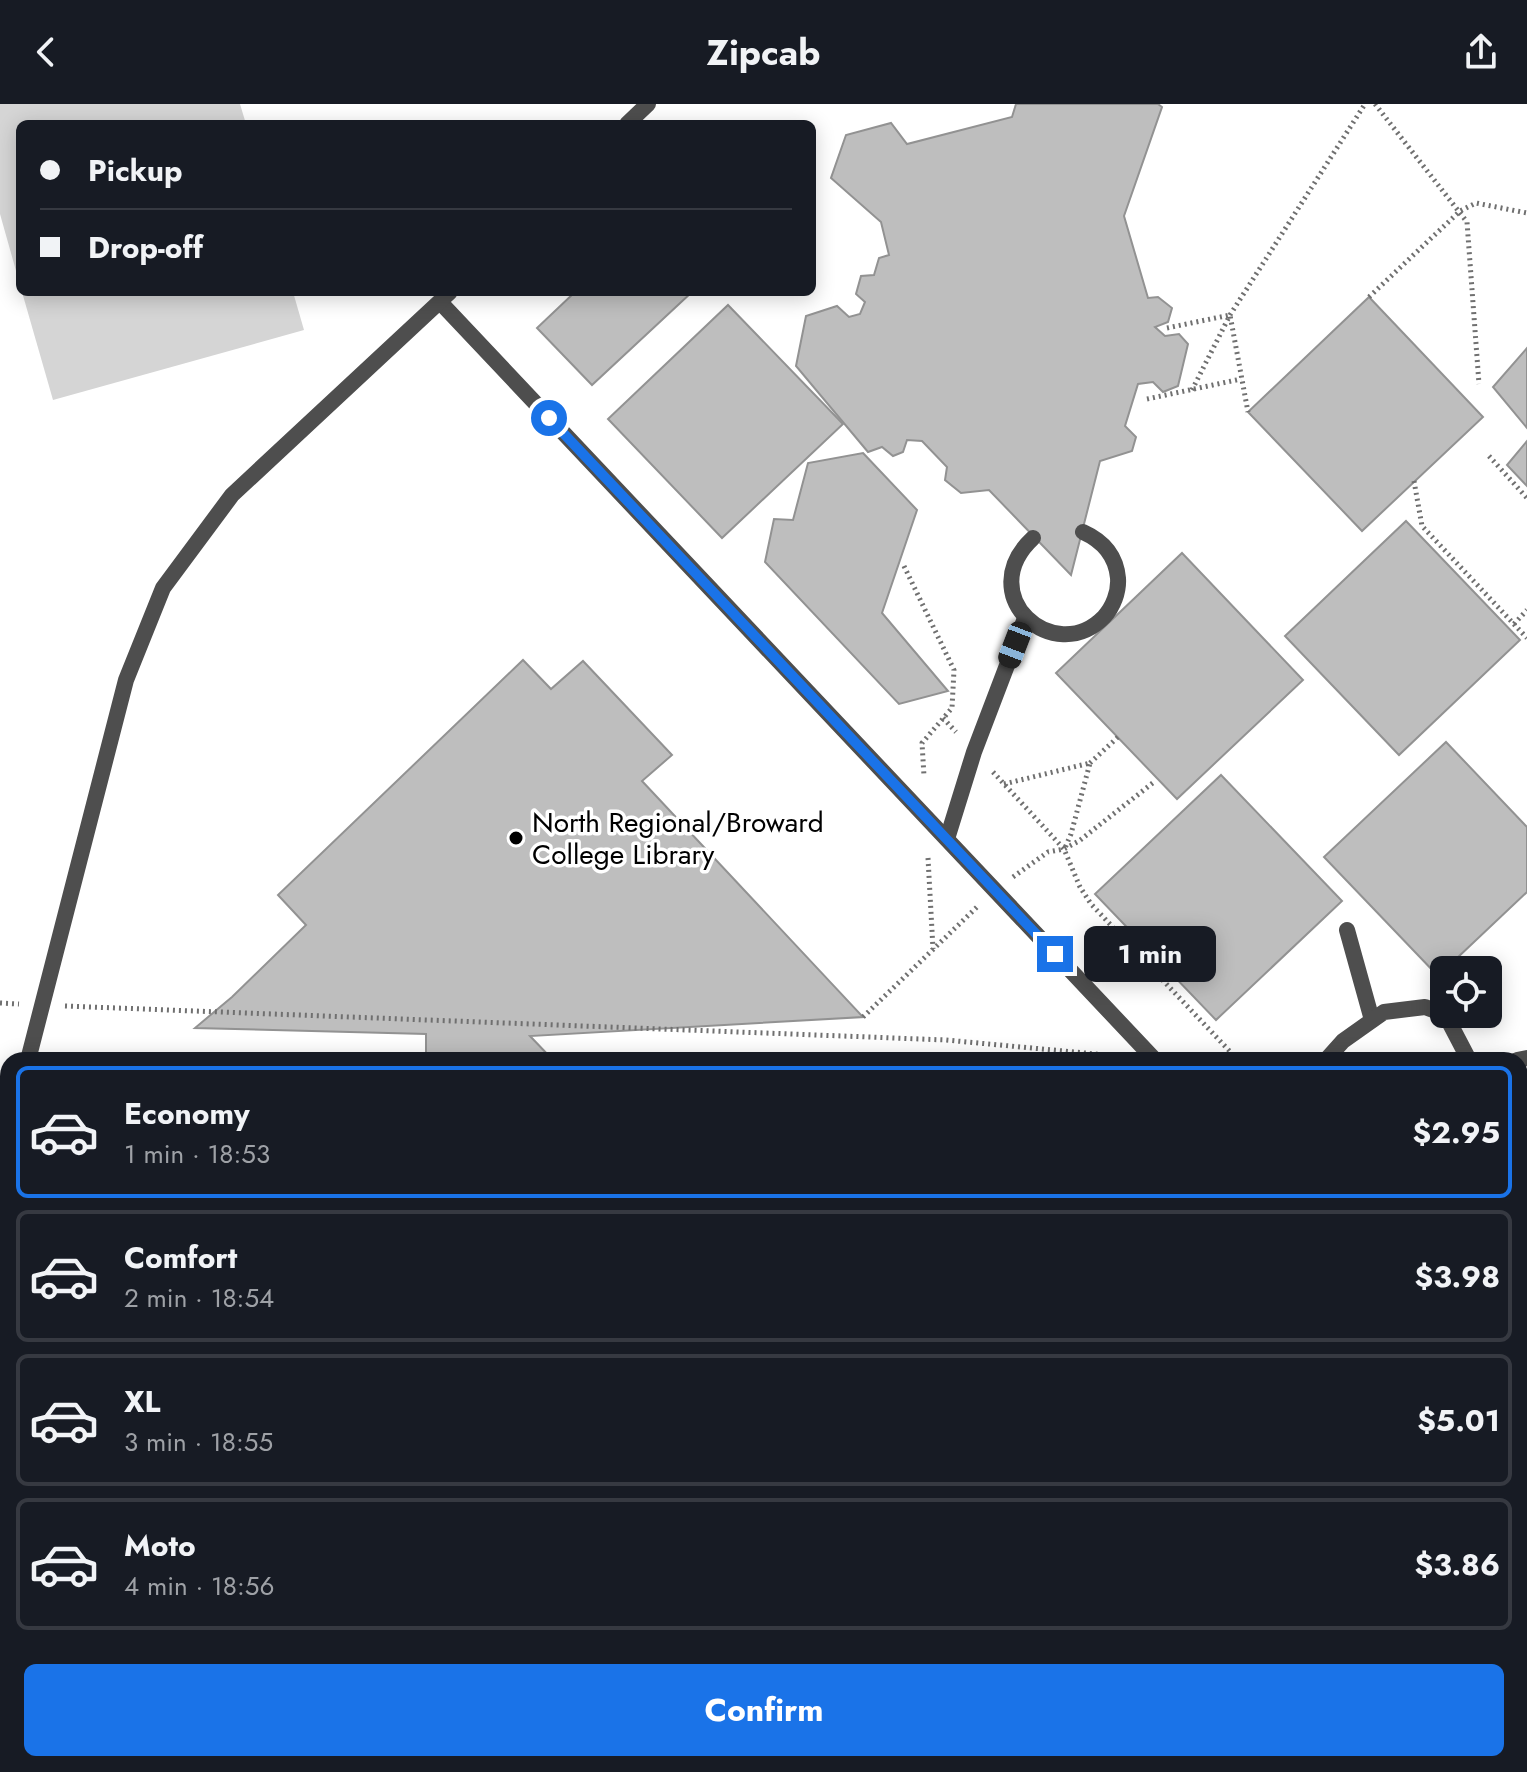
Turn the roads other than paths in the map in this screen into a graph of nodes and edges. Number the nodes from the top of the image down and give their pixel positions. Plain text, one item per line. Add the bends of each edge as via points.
1 (648, 104) edge
2 (631, 120) edge
3 (445, 297) edge
4 (1083, 532) dead end
5 (1033, 538) dead end
6 (1025, 618) junction
7 (947, 839) junction
8 (1347, 930) dead end
9 (1430, 1009) edge
10 (1372, 1020) junction
11 (1452, 1028) edge
12 (30, 1052) edge
13 (1147, 1052) edge
14 (1333, 1052) edge
15 (1465, 1052) edge

1 - 2 street
3 - 7 street
3 - 12 street via 232,495 163,588 126,680
4 - 6 street via 1107,548 1116,563 1115,599 1106,615 1092,627 1057,634
5 - 6 street via 1012,570 1011,587
6 - 7 street
7 - 13 street
8 - 10 street
9 - 10 street via 1384,1012
10 - 14 street
11 - 15 street

